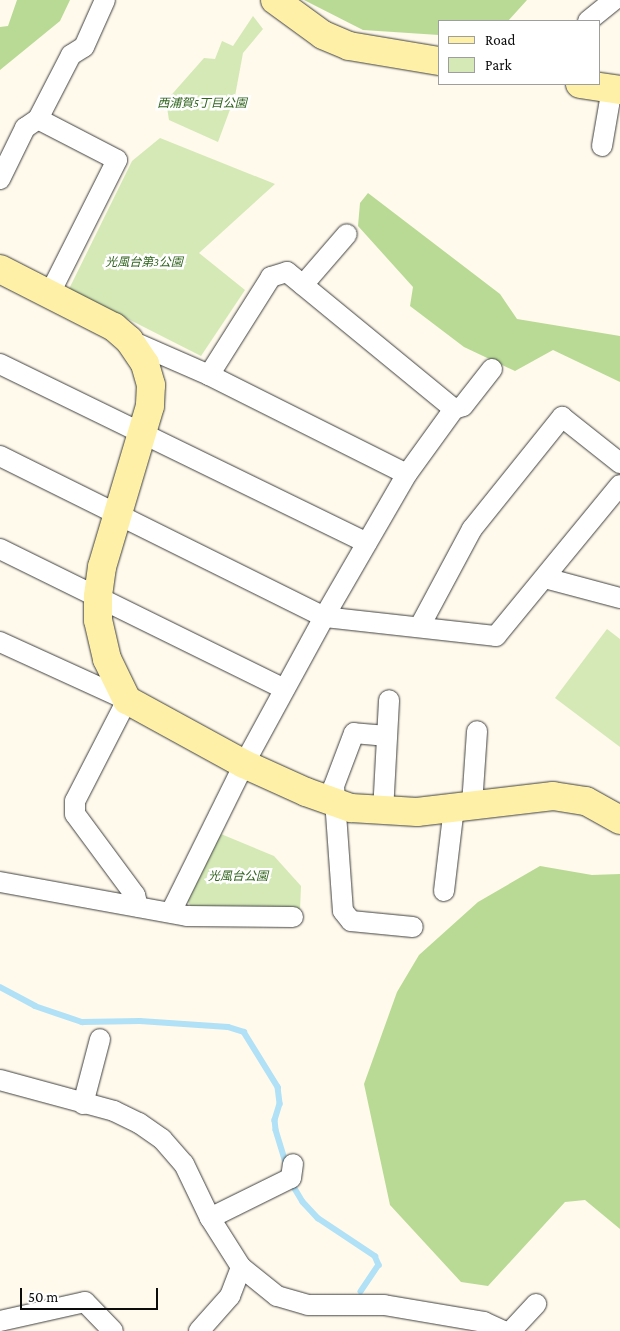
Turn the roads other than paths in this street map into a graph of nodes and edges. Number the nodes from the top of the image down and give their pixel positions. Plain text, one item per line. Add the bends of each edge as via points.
1 (105, 0) edge
2 (275, 0) edge
3 (614, 0) edge
4 (589, 20) edge
5 (438, 61) edge
6 (587, 85) edge
7 (616, 89) edge
8 (38, 120) junction
9 (602, 146) dead end
10 (0, 179) edge
11 (347, 234) dead end
12 (0, 270) edge
13 (302, 285) junction
14 (50, 293) junction
15 (129, 340) junction
16 (0, 364) edge
17 (492, 370) dead end
18 (209, 375) junction
19 (454, 409) junction
20 (143, 434) junction
21 (0, 456) edge
22 (620, 463) edge
23 (407, 474) junction
24 (620, 485) edge
25 (118, 512) junction
26 (367, 543) junction
27 (0, 549) edge
28 (545, 578) junction
29 (98, 597) junction
30 (620, 598) edge
31 (324, 617) junction
32 (420, 626) junction
33 (0, 642) edge
34 (284, 689) junction
35 (127, 700) junction
36 (389, 700) dead end
37 (477, 731) dead end
38 (388, 736) junction
39 (244, 764) junction
40 (333, 803) junction
41 (463, 806) junction
42 (383, 812) junction
43 (620, 820) edge
44 (0, 882) edge
45 (444, 891) dead end
46 (138, 907) junction
47 (170, 912) junction
48 (293, 917) dead end
49 (413, 927) dead end
50 (100, 1039) dead end
51 (0, 1080) edge
52 (83, 1104) junction
53 (293, 1164) dead end
54 (210, 1218) junction
55 (241, 1267) junction
56 (536, 1304) dead end
57 (0, 1321) edge
58 (112, 1331) edge
59 (199, 1331) edge
60 (503, 1331) edge
61 (511, 1331) edge

1 - 8 street via 84,47 71,56
2 - 5 street via 322,35 349,46
3 - 4 street
6 - 7 street
7 - 9 street
8 - 10 street via 25,128
8 - 14 street via 117,160
11 - 13 street
12 - 14 street
13 - 18 street via 287,272 271,277
13 - 19 street
14 - 15 street via 114,327
15 - 18 street
15 - 20 street via 145,364 151,385
16 - 20 street
17 - 19 street via 463,406
18 - 23 street
19 - 23 street
20 - 25 street
20 - 26 street
21 - 25 street
22 - 32 street via 562,417 472,529
23 - 26 street
24 - 28 street
25 - 29 street via 102,567
25 - 31 street
26 - 31 street
27 - 29 street
28 - 30 street
28 - 32 street via 496,636
29 - 34 street
29 - 35 street via 98,620 107,659
31 - 32 street
31 - 34 street
33 - 35 street
34 - 39 street
35 - 39 street
35 - 46 street via 75,801 75,814 135,895
36 - 38 street
37 - 41 street
38 - 40 street via 354,733 334,786
38 - 42 street
39 - 40 street
39 - 47 street
40 - 42 street
40 - 49 street via 343,911 351,920
41 - 42 street
41 - 43 street via 535,796 570,797 600,808
41 - 45 street
44 - 46 street
46 - 47 street
47 - 48 street via 242,918
50 - 52 street
51 - 52 street
52 - 54 street via 114,1111 162,1139 184,1164
53 - 54 street via 291,1178
54 - 55 street
55 - 59 street via 230,1296
55 - 60 street via 251,1278 288,1302 384,1304 484,1322
56 - 61 street
57 - 58 street via 84,1302

